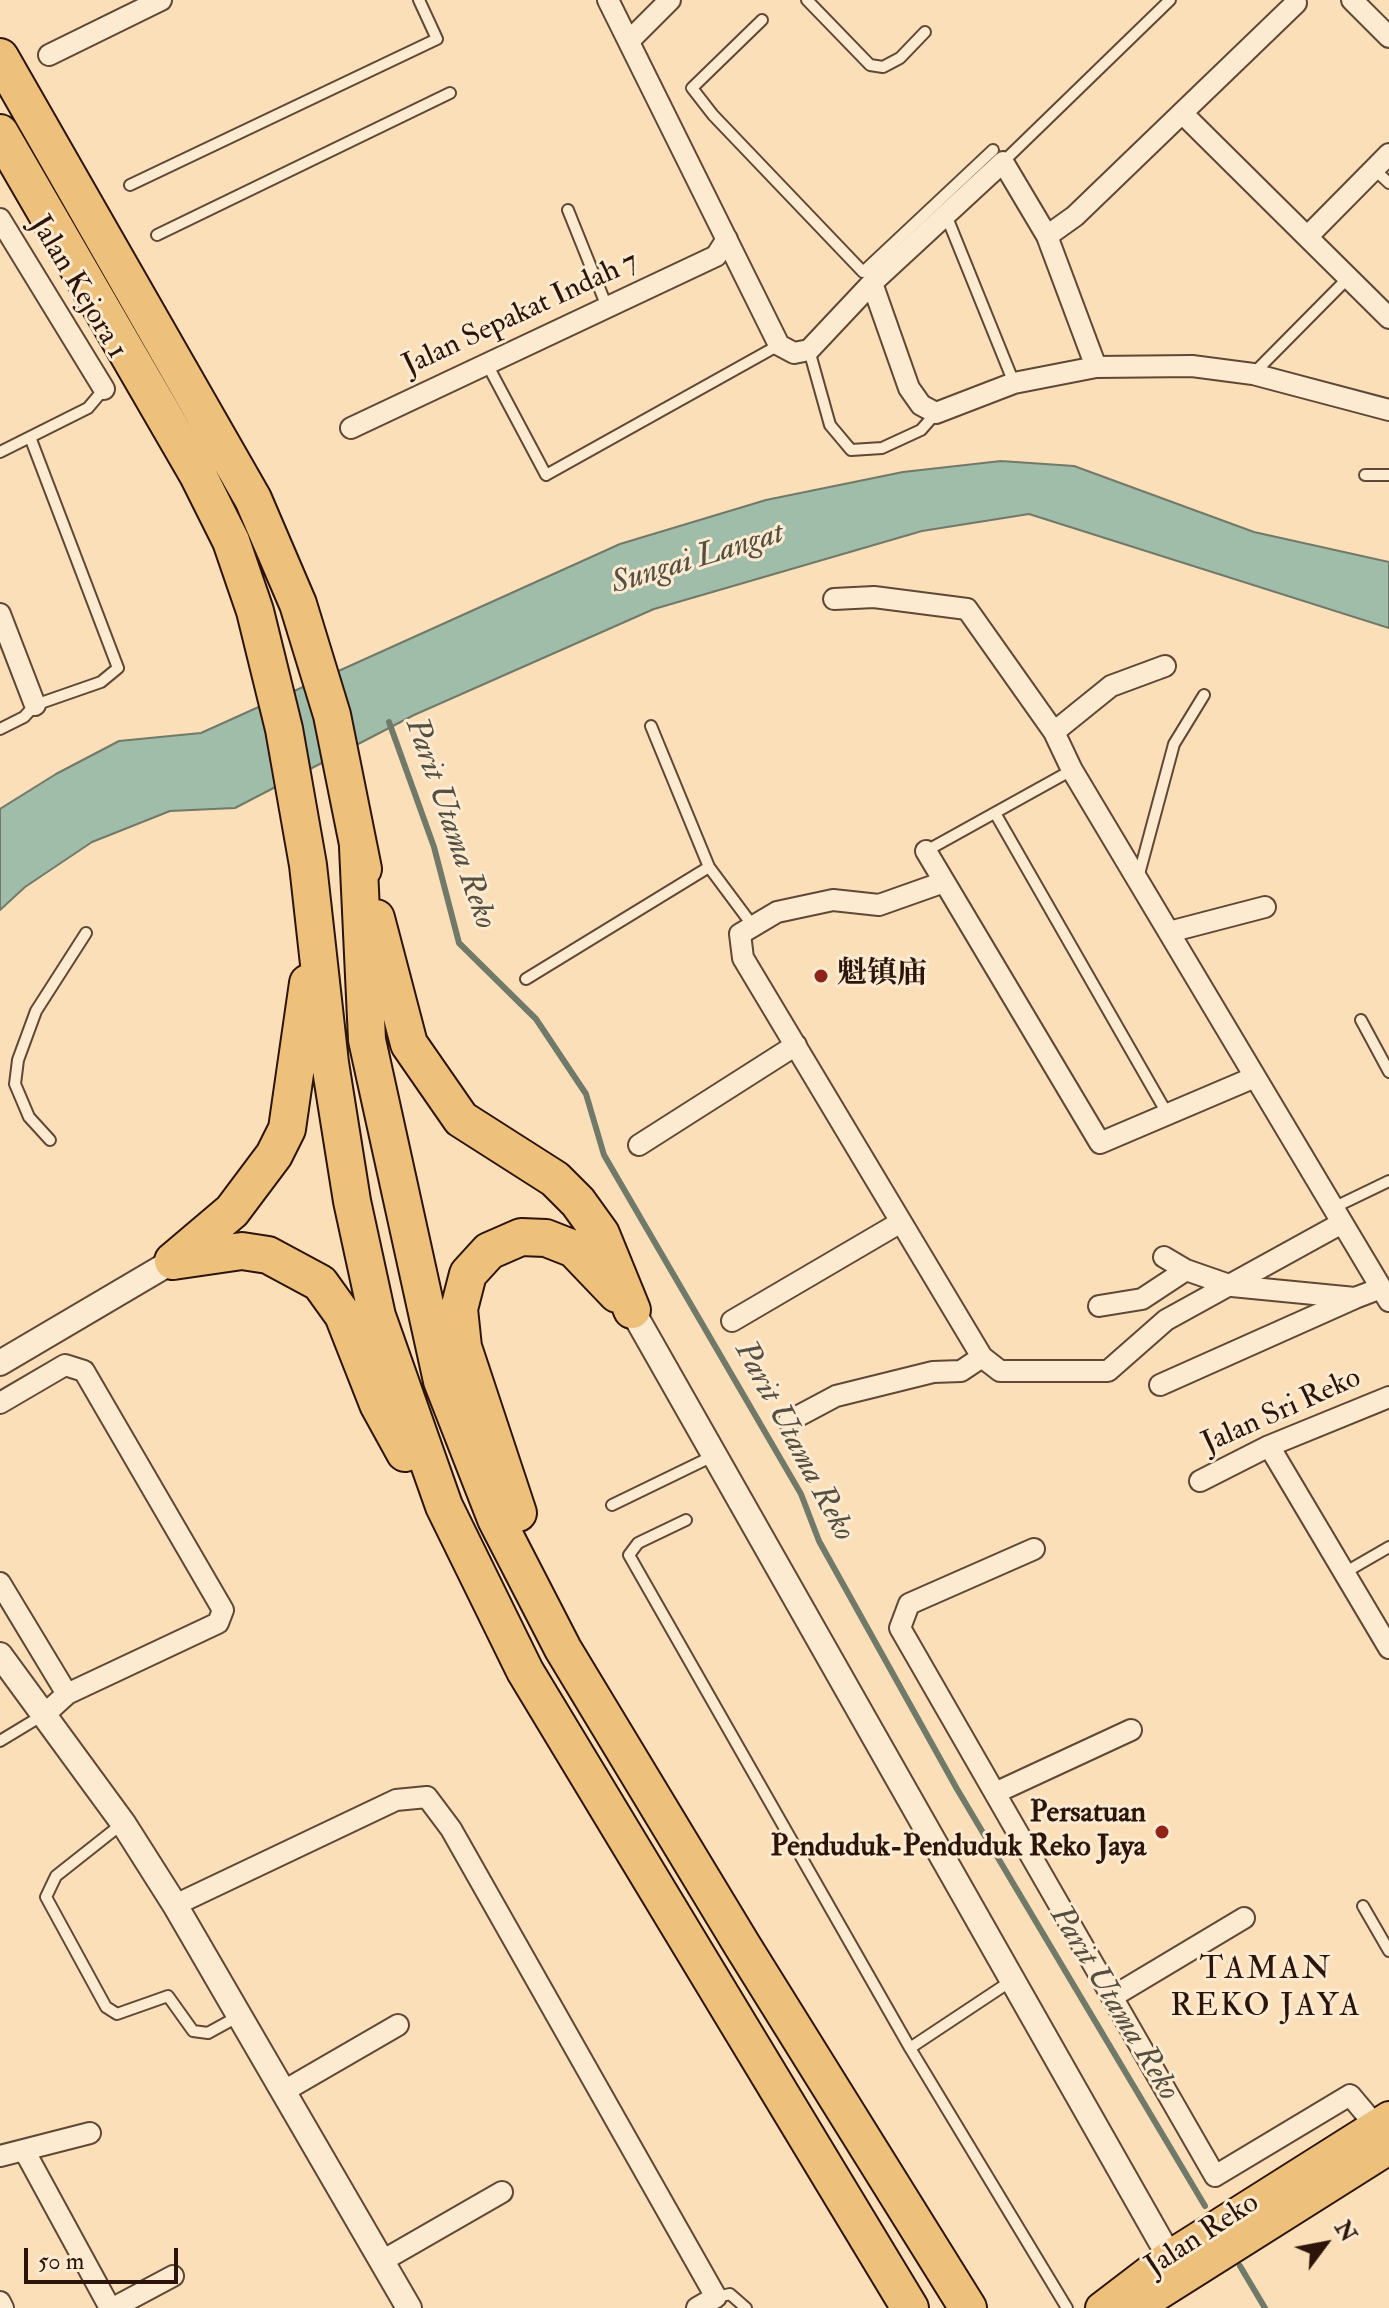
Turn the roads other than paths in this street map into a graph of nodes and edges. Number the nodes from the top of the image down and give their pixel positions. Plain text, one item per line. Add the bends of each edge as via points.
1 (161, 0) edge
2 (419, 0) edge
3 (608, 0) edge
4 (670, 0) edge
5 (807, 0) edge
6 (1170, 0) edge
7 (1352, 0) edge
8 (1295, 1) edge
9 (762, 20) dead end
10 (925, 32) dead end
11 (1389, 37) edge
12 (629, 41) junction
13 (49, 55) dead end
14 (0, 57) edge
15 (450, 93) dead end
16 (1182, 113) junction
17 (0, 133) edge
18 (998, 156) junction
19 (1384, 168) edge
20 (130, 185) dead end
21 (568, 210) dead end
22 (946, 215) junction
23 (0, 219) edge
24 (157, 235) dead end
25 (1047, 236) junction
26 (1308, 236) junction
27 (721, 247) junction
28 (1348, 278) junction
29 (872, 283) junction
30 (607, 307) junction
31 (1389, 318) edge
32 (779, 345) junction
33 (809, 350) junction
34 (487, 364) junction
35 (1096, 367) junction
36 (1253, 374) junction
37 (1014, 383) junction
38 (104, 389) joint
39 (1389, 410) edge
40 (936, 413) junction
41 (351, 428) dead end
42 (30, 437) junction
43 (0, 452) edge
44 (1365, 475) dead end
45 (1389, 475) edge
46 (834, 599) dead end
47 (0, 614) edge
48 (1165, 666) dead end
49 (1204, 695) dead end
50 (35, 705) junction
51 (651, 726) dead end
52 (0, 729) edge
53 (1054, 732) junction
54 (1072, 770) junction
55 (995, 813) junction
56 (358, 847) junction
57 (926, 851) joint
58 (709, 867) junction
59 (1138, 880) junction
60 (944, 882) junction
61 (1265, 907) dead end
62 (317, 926) junction
63 (753, 927) junction
64 (1169, 932) junction
65 (86, 933) dead end
66 (526, 979) dead end
67 (1361, 1020) dead end
68 (796, 1045) junction
69 (1389, 1072) edge
70 (1255, 1077) junction
71 (1168, 1115) junction
72 (50, 1140) dead end
73 (639, 1145) dead end
74 (1389, 1181) edge
75 (1337, 1215) junction
76 (901, 1222) junction
77 (1164, 1257) dead end
78 (173, 1261) junction
79 (1186, 1270) junction
80 (1232, 1286) junction
81 (1385, 1295) edge
82 (1355, 1298) junction
83 (1099, 1306) dead end
84 (632, 1310) junction
85 (732, 1321) dead end
86 (982, 1357) junction
87 (0, 1363) edge
88 (1160, 1385) dead end
89 (1389, 1397) edge
90 (0, 1403) edge
91 (789, 1421) dead end
92 (1269, 1446) junction
93 (714, 1455) junction
94 (1200, 1481) dead end
95 (612, 1505) dead end
96 (444, 1506) junction
97 (686, 1520) dead end
98 (1389, 1547) edge
99 (1034, 1549) dead end
100 (1343, 1574) junction
101 (0, 1583) edge
102 (1389, 1648) edge
103 (563, 1649) junction
104 (0, 1655) edge
105 (67, 1694) junction
106 (45, 1714) junction
107 (1131, 1730) dead end
108 (2, 1735) edge
109 (995, 1793) junction
110 (123, 1823) junction
111 (175, 1905) junction
112 (1363, 1906) dead end
113 (1244, 1918) dead end
114 (1389, 1951) edge
115 (1013, 1980) junction
116 (1112, 1997) junction
117 (240, 2015) junction
118 (398, 2025) dead end
119 (910, 2048) junction
120 (284, 2091) junction
121 (1385, 2131) edge
122 (90, 2133) dead end
123 (24, 2150) junction
124 (0, 2156) edge
125 (502, 2192) dead end
126 (382, 2261) junction
127 (1176, 2268) junction
128 (173, 2276) dead end
129 (716, 2297) junction
130 (0, 2302) edge
131 (3, 2308) edge
132 (111, 2308) edge
133 (409, 2308) edge
134 (697, 2308) edge
135 (746, 2308) edge
136 (910, 2308) edge
137 (968, 2308) edge
138 (1067, 2308) edge
139 (1101, 2308) edge
140 (1137, 2308) edge

1 - 13 street
2 - 20 lane via 437,39
3 - 12 street
4 - 12 street
5 - 10 lane via 870,65 883,67 900,58
6 - 18 lane
7 - 11 street
8 - 16 street
9 - 18 lane via 692,88 863,272
12 - 27 street
14 - 56 highway via 253,499 298,604 332,715
15 - 24 lane
16 - 25 street via 1075,216
16 - 26 street
17 - 62 highway via 231,541 255,611 284,729
18 - 22 street
18 - 25 street
19 - 26 street
21 - 30 lane
22 - 29 street
22 - 37 lane
23 - 38 street, Jalan Kejora 1
25 - 35 street
26 - 28 street
27 - 30 street, Jalan Sepakat Indah 7
27 - 32 street via 738,260
28 - 31 street
28 - 36 lane
29 - 33 street
29 - 40 street via 909,388 921,405
30 - 34 street, Jalan Sepakat Indah 7
32 - 33 street via 794,353
32 - 34 lane via 546,475
33 - 40 lane via 830,425 851,450 882,448 921,430
34 - 41 street, Jalan Sepakat Indah 7
35 - 36 street via 1192,366
35 - 37 street
36 - 39 street
37 - 40 street
38 - 42 lane via 88,408
42 - 43 lane
42 - 50 lane via 118,668 101,682
44 - 45 lane
46 - 53 street via 874,597 967,609
47 - 50 street
48 - 53 street via 1111,686
49 - 59 lane via 1174,744
50 - 52 lane
51 - 58 lane
53 - 54 street
54 - 55 lane
54 - 59 street
55 - 57 lane
55 - 71 lane
56 - 84 highway via 409,1044 461,1119 555,1179 578,1202 601,1234
56 - 103 highway via 367,1040 442,1381 496,1519
57 - 60 street
58 - 63 lane
58 - 66 lane
59 - 64 street
60 - 63 street via 879,905 833,900 777,912
60 - 71 street via 1100,1143
61 - 64 street
62 - 78 highway via 287,1129 232,1211
62 - 96 highway via 330,1063 377,1316
63 - 68 street via 740,934 743,958
64 - 70 street
65 - 72 lane via 36,1011 18,1060 15,1084 29,1117
67 - 69 lane
68 - 73 street
68 - 76 street
70 - 71 street
70 - 75 street
74 - 75 lane
75 - 80 street
75 - 81 street
76 - 85 street
76 - 86 street
77 - 79 street
78 - 87 street
78 - 96 highway via 242,1251 268,1255 320,1283 343,1315 396,1439
79 - 80 street
79 - 83 street via 1142,1299
80 - 82 street
80 - 86 street via 1166,1320 1108,1371 1000,1371
81 - 82 street
82 - 88 street
84 - 93 street
84 - 103 highway via 574,1249 546,1238 521,1237 489,1251 468,1274 459,1309 463,1347
86 - 91 street via 961,1371 933,1372 836,1396
89 - 92 street, Jalan Sri Reko
90 - 105 street via 65,1365 84,1371 223,1610 218,1623
92 - 94 street, Jalan Sri Reko
92 - 100 street
93 - 95 lane
93 - 115 street
96 - 136 highway via 525,1671
97 - 119 lane via 638,1543 629,1555
98 - 100 lane
99 - 109 street via 909,1604 900,1628
100 - 102 street
101 - 105 street
103 - 137 highway
104 - 106 street
105 - 106 street
106 - 108 lane
106 - 110 street
107 - 109 street
109 - 116 street
110 - 111 street
110 - 117 lane via 56,1876 46,1897 106,2007 117,2014 168,1996 193,2031 208,2033
111 - 117 street
111 - 129 street via 396,1800 427,1797 451,1829
112 - 114 lane
113 - 116 street
115 - 119 lane
115 - 127 street
116 - 121 street via 1215,2176 1350,2095
117 - 120 street
118 - 120 street
119 - 138 lane
120 - 126 street
121 - 127 main road, Jalan Reko
122 - 123 street
123 - 124 street
123 - 132 street
125 - 126 street
126 - 133 street
127 - 139 main road, Jalan Reko
127 - 140 main road, Jalan Reko
128 - 132 street
129 - 134 street
129 - 135 lane via 730,2294
130 - 131 street

